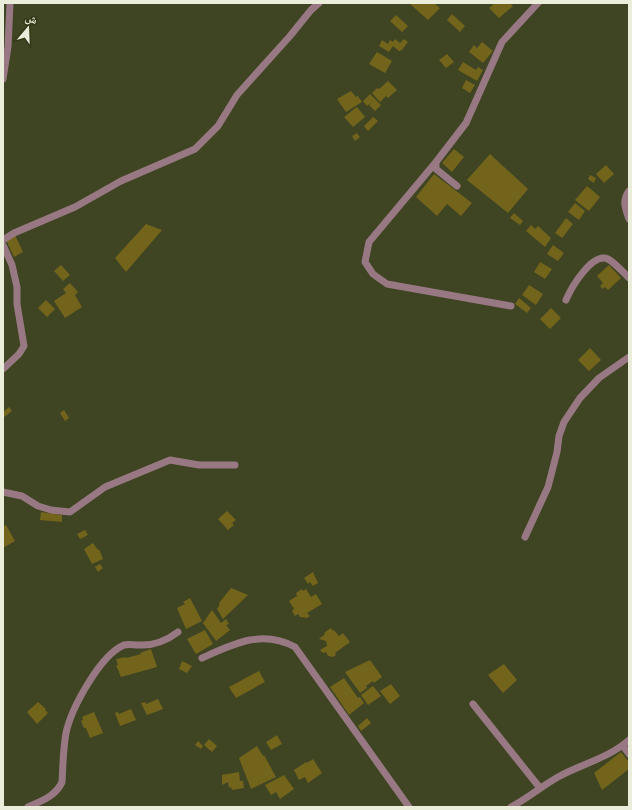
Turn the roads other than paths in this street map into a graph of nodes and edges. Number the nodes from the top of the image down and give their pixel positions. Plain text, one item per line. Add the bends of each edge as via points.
1 (10, 3) edge
2 (319, 3) edge
3 (538, 3) edge
4 (3, 79) edge
5 (436, 162) junction
6 (456, 186) dead end
7 (629, 191) edge
8 (629, 219) edge
9 (3, 240) edge
10 (3, 245) edge
11 (629, 278) edge
12 (566, 300) dead end
13 (510, 306) dead end
14 (629, 357) edge
15 (3, 369) edge
16 (236, 465) dead end
17 (3, 492) edge
18 (525, 537) dead end
19 (178, 632) dead end
20 (202, 658) dead end
21 (473, 704) dead end
22 (629, 740) edge
23 (623, 746) junction
24 (629, 754) edge
25 (540, 788) junction
26 (28, 807) edge
27 (409, 807) edge
28 (511, 807) edge

1 - 4 street via 8,48
2 - 9 street via 237,95 218,126 195,149 121,181 75,207
3 - 5 street via 502,42 466,124
5 - 6 street via 436,169
5 - 13 street via 369,242 365,262 373,274 387,284
7 - 8 street via 625,196 624,206
10 - 15 street via 12,264 17,286 24,346
11 - 12 street via 608,259 595,260 572,286
14 - 18 street via 599,378 580,398 564,422 548,487
16 - 17 street via 199,465 170,460 105,487 70,512 51,510 38,506 22,496
19 - 26 street via 157,644 125,645 101,664 69,720 60,788
20 - 27 street via 233,644 255,638 276,639 295,647
21 - 25 street
22 - 23 street
23 - 24 street
23 - 25 street via 558,776
25 - 28 street

